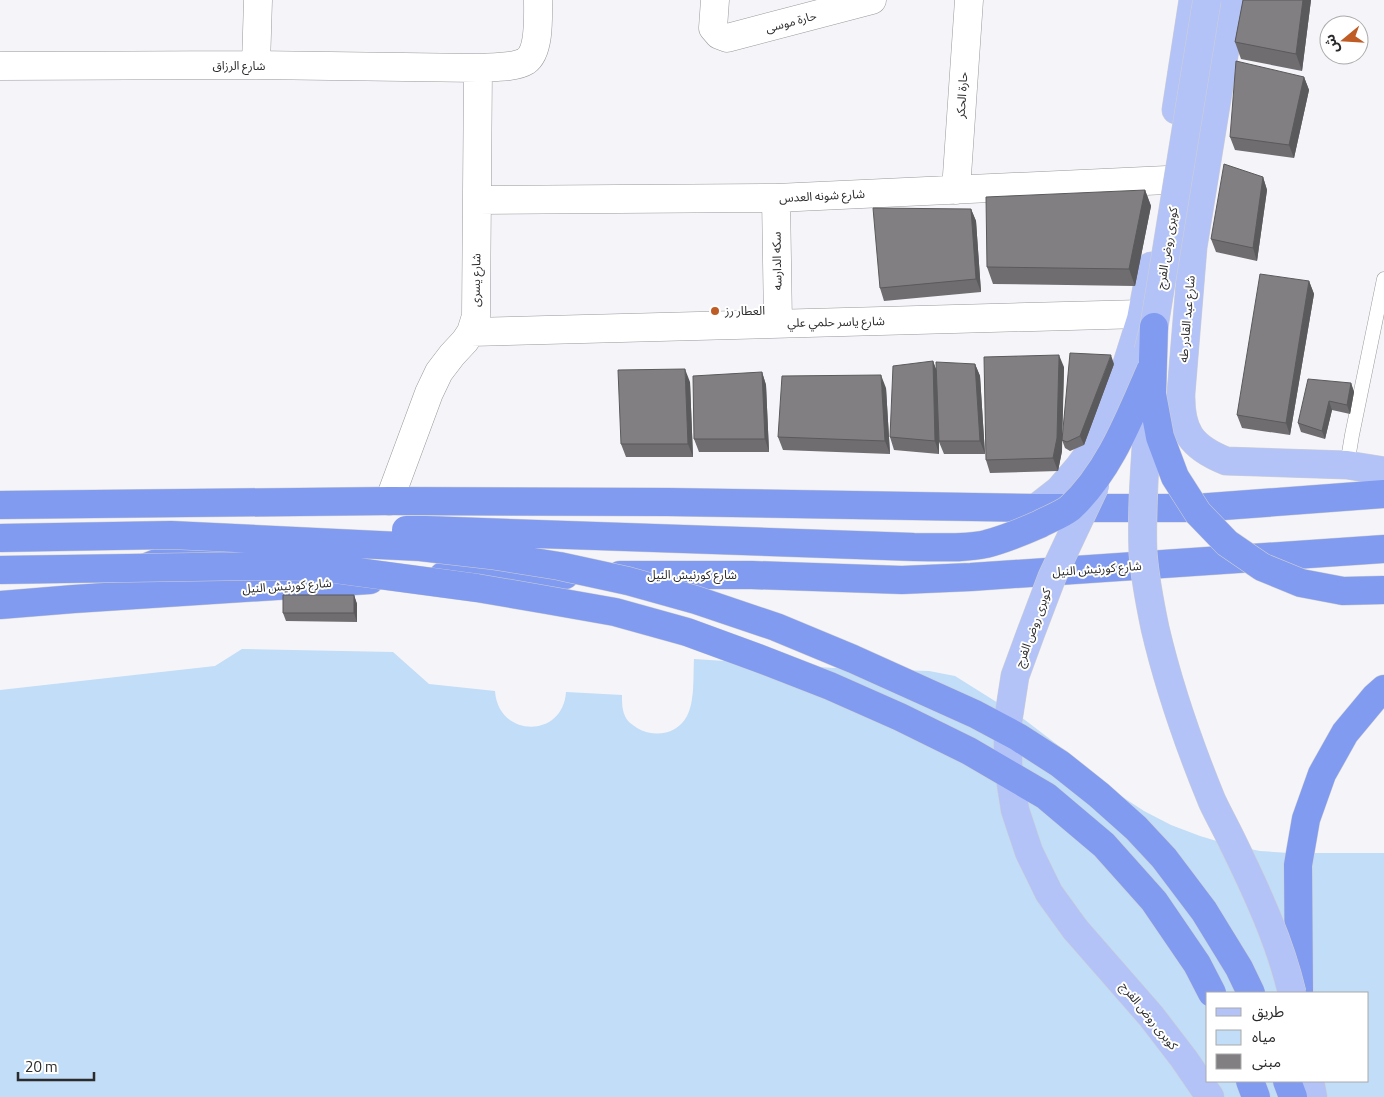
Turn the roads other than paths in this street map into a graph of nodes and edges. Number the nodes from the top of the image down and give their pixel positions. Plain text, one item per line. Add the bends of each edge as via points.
1 (258, 0) edge
2 (538, 0) edge
3 (715, 0) edge
4 (872, 0) edge
5 (969, 0) edge
6 (1193, 0) edge
7 (1207, 0) edge
8 (1219, 0) edge
9 (1233, 0) edge
10 (805, 9) edge
11 (0, 66) edge
12 (256, 66) junction
13 (478, 68) junction
14 (1166, 180) junction
15 (956, 190) junction
16 (776, 198) junction
17 (478, 200) junction
18 (1384, 279) edge
19 (1148, 320) junction
20 (778, 323) junction
21 (471, 332) junction
22 (1150, 371) junction
23 (1347, 465) junction
24 (1384, 471) edge
25 (1384, 494) edge
26 (389, 501) junction
27 (0, 506) edge
28 (1036, 508) junction
29 (0, 538) edge
30 (1384, 549) edge
31 (0, 570) edge
32 (1384, 590) edge
33 (74, 599) junction
34 (0, 605) edge
35 (1384, 689) edge
36 (1211, 992) edge
37 (1251, 992) edge
38 (1292, 992) edge
39 (1299, 992) edge
40 (1250, 1082) edge
41 (1288, 1082) edge
42 (1310, 1082) edge
43 (1210, 1097) edge
44 (1256, 1097) edge
45 (1293, 1097) edge
46 (1313, 1097) edge

1 - 12 street
2 - 13 street, شارع الرزاق via 534,50 526,60 514,65
3 - 10 street, حارة موسى via 713,28 719,36 727,38
4 - 10 street, حارة موسى
5 - 15 street, حارة الحكر
6 - 14 main road
7 - 19 main road, كوبرى روض الفرج, bridge
8 - 22 main road, كوبرى روض الفرج, bridge via 1164,324
9 - 23 main road, شارع عبد القادر طه via 1193,246 1180,411 1196,444 1210,455 1226,461
11 - 12 street, شارع الرزاق
12 - 13 street, شارع الرزاق
13 - 17 street, شارع يسرى
14 - 15 street, شارع شونه العدس
14 - 19 main road
15 - 16 street, شارع شونه العدس
16 - 17 street, شارع شونه العدس
16 - 20 street, سكه الدارسه
17 - 21 street, شارع يسرى via 476,316
18 - 23 lane
19 - 20 street, شارع ياسر حلمي علي
19 - 28 main road via 1095,445 1059,490
19 - 32 highway, bridge via 1152,394 1160,437 1175,477 1198,513 1227,544 1262,567 1301,584 1343,591
19 - 43 main road, كوبرى روض الفرج, bridge via 1145,361 1134,397 1052,577 1015,676 1008,721 1008,766 1020,827 1049,892 1075,929 1151,1016
20 - 21 street, شارع ياسر حلمي علي
21 - 26 street, شارع يسرى via 439,372 432,386
22 - 33 highway, bridge via 1126,426 1098,476 1082,495 1068,509 1051,518 1019,534 984,544 946,548 425,530 275,533 218,543 177,555
22 - 38 main road, كوبرى روض الفرج, bridge via 1142,509 1149,600 1159,644 1175,704 1194,754 1274,936
23 - 24 main road, شارع عبد القادر طه
25 - 28 highway via 1196,508
26 - 27 highway
26 - 28 highway
29 - 37 highway, bridge via 171,536 420,547 490,555 628,581 776,627 975,714 1060,764 1099,794 1164,858 1204,911
30 - 33 highway, شارع كورنيش النيل via 961,578 467,574
31 - 36 highway, bridge via 320,567 468,586 615,612 686,632 830,686 900,717 1046,796 1104,845 1154,902 1197,964
33 - 34 highway, شارع كورنيش النيل
35 - 39 highway via 1345,733 1322,774 1306,818 1298,866
40 - 44 highway
41 - 45 highway
42 - 46 main road

